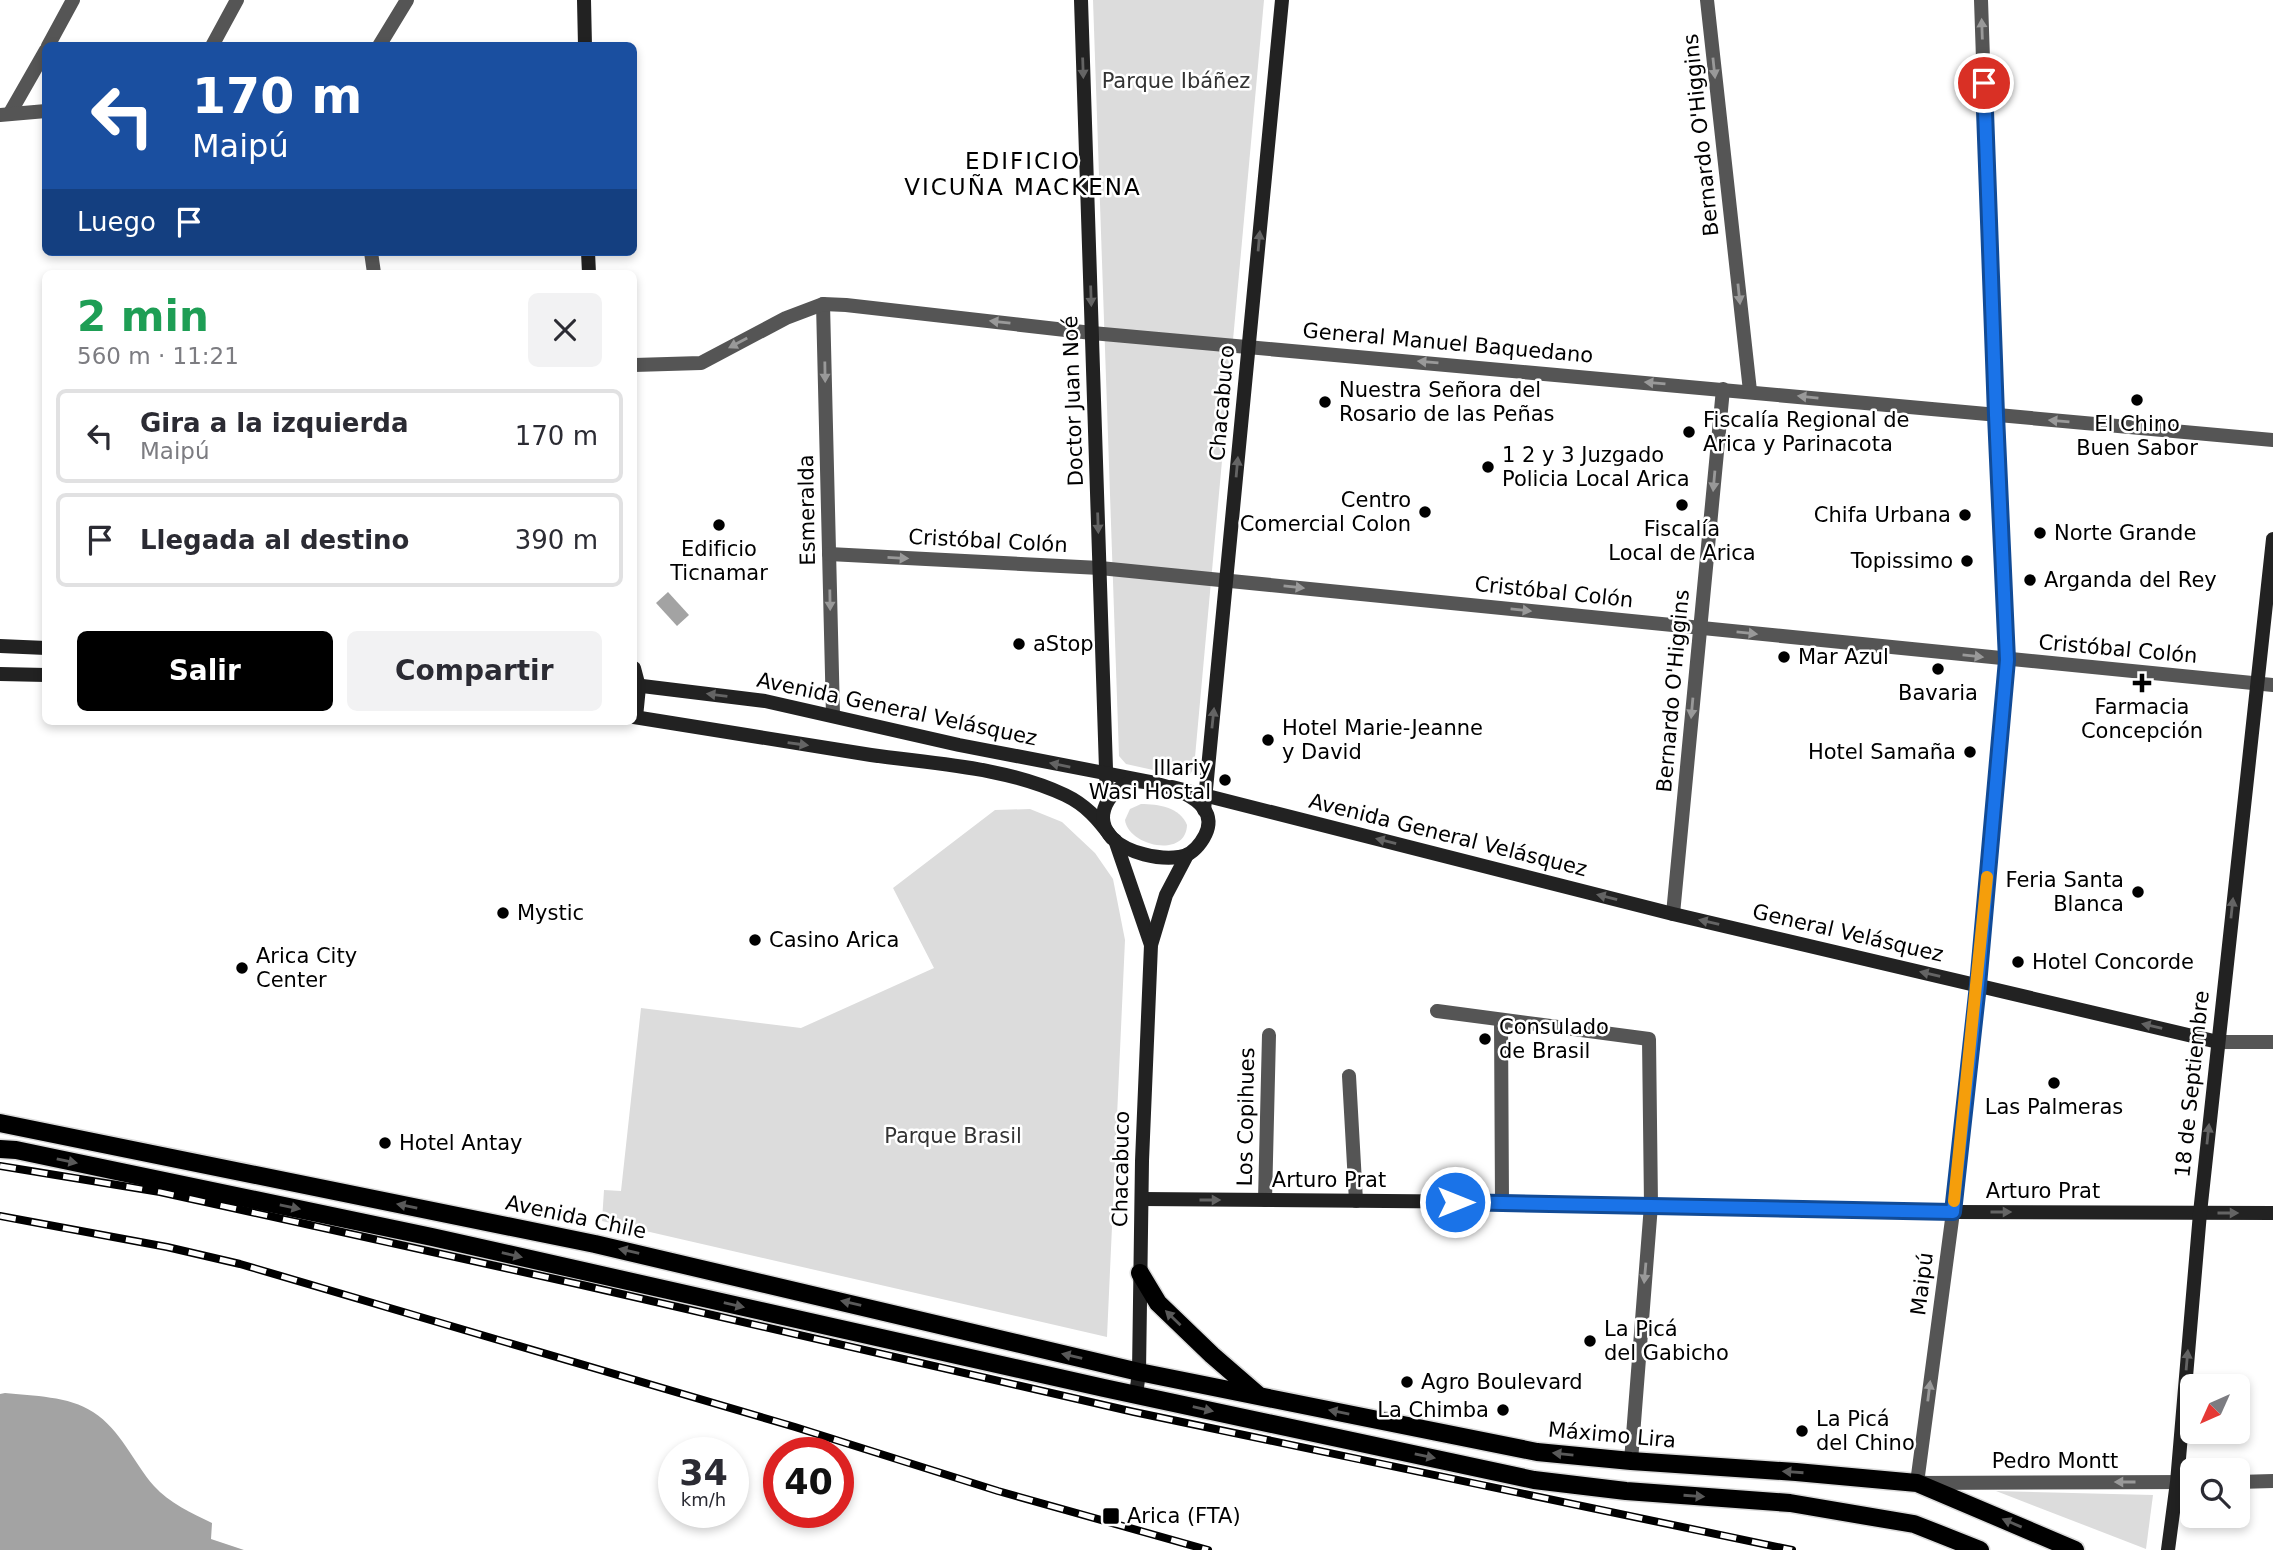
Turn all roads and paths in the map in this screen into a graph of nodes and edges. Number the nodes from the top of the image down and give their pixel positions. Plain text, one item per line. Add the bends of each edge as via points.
1 (73, 0) edge
2 (237, 0) edge
3 (407, 0) edge
4 (584, 0) edge
5 (1081, 0) edge
6 (1282, 0) edge
7 (1707, 0) edge
8 (1982, 0) edge
9 (50, 42) edge
10 (214, 42) edge
11 (381, 42) edge
12 (584, 42) edge
13 (42, 56) edge
14 (42, 111) edge
15 (5, 114) edge
16 (824, 304) junction
17 (1092, 333) junction
18 (1249, 346) junction
19 (637, 365) edge
20 (1723, 389) junction
21 (1750, 391) junction
22 (1996, 415) junction
23 (2273, 440) edge
24 (2273, 539) edge
25 (829, 554) junction
26 (1100, 568) junction
27 (1227, 580) junction
28 (1700, 628) junction
29 (0, 646) edge
30 (42, 648) edge
31 (2007, 660) junction
32 (0, 674) edge
33 (42, 675) edge
34 (2256, 684) junction
35 (2273, 685) edge
36 (637, 686) edge
37 (833, 715) junction
38 (637, 717) edge
39 (1106, 774) junction
40 (1151, 782) junction
41 (1172, 787) junction
42 (1206, 795) junction
43 (1107, 800) junction
44 (1204, 810) junction
45 (1113, 839) junction
46 (1187, 855) junction
47 (1673, 914) junction
48 (1151, 945) junction
49 (1978, 985) junction
50 (1437, 1011) dead end
51 (1501, 1020) junction
52 (1269, 1035) dead end
53 (2218, 1042) junction
54 (2273, 1042) edge
55 (1349, 1076) dead end
56 (0, 1123) edge
57 (0, 1149) edge
58 (1142, 1199) junction
59 (1265, 1200) junction
60 (1356, 1201) junction
61 (1502, 1202) junction
62 (1651, 1205) junction
63 (1953, 1212) junction
64 (2200, 1213) junction
65 (2273, 1213) edge
66 (547, 1234) junction
67 (543, 1262) junction
68 (1140, 1273) junction
69 (1139, 1372) junction
70 (1136, 1395) junction
71 (1260, 1396) junction
72 (1631, 1461) junction
73 (2177, 1482) junction
74 (2250, 1482) edge
75 (2273, 1482) edge
76 (1917, 1483) junction
77 (1980, 1550) edge
78 (2075, 1550) edge
79 (2168, 1550) edge

1 - 9 street
2 - 10 street
3 - 11 street
4 - 12 street
5 -> 17 street, Doctor Juan Noé
18 -> 6 street, Chacabuco
7 -> 21 street, Bernardo O'Higgins
22 -> 8 street, Maipú
13 - 15 street
14 - 15 street
17 -> 16 street, General Manuel Baquedano
16 -> 19 street, General Manuel Baquedano via 786,318 701,363
16 -> 25 street, Esmeralda
17 - 18 street, General Manuel Baquedano
17 -> 26 street, Doctor Juan Noé
20 -> 18 street, General Manuel Baquedano
27 -> 18 street, Chacabuco
20 - 21 street, General Manuel Baquedano
20 -> 28 street, Bernardo O'Higgins
22 -> 21 street, General Manuel Baquedano
23 -> 22 street, General Manuel Baquedano
22 - 31 street, Maipú
24 - 34 street, 18 de Septiembre
25 -> 26 street, Cristóbal Colón
25 -> 37 street, Esmeralda
26 - 27 street, Cristóbal Colón
26 - 39 street, Doctor Juan Noé
27 -> 28 street, Cristóbal Colón
42 -> 27 street, Chacabuco
28 -> 31 street, Cristóbal Colón
28 -> 47 street, Bernardo O'Higgins
29 - 30 street
31 - 34 street, Cristóbal Colón
31 - 49 street, Maipú
32 - 33 street
34 - 35 street, Cristóbal Colón
53 -> 34 street, 18 de Septiembre
37 -> 36 street, Avenida General Velásquez via 765,701
39 -> 37 street, Avenida General Velásquez
38 -> 45 street, Avenida General Velásquez via 1002,774 1083,806
39 - 40 street, Avenida General Velásquez
39 - 43 street, Doctor Juan Noé
40 - 41 street
40 - 43 street via 1125,784
41 - 42 street, Avenida General Velásquez
41 - 44 street
42 - 44 street, Chacabuco
47 -> 42 street, Avenida General Velásquez
43 - 45 street via 1105,827
44 - 46 street via 1208,819 1205,834
45 - 46 street via 1144,854
45 - 48 street, Chacabuco
46 - 48 street, Chacabuco via 1166,895
49 -> 47 street, General Velásquez
48 - 58 street, Chacabuco
53 -> 49 street, General Velásquez
49 - 63 street, Maipú
50 - 51 street
51 - 61 street
51 - 62 street via 1649,1039
52 - 59 street, Los Copihues
53 - 54 street
64 -> 53 street, 18 de Septiembre
55 - 60 street
66 -> 56 main road, Avenida Chile
57 -> 67 main road
58 -> 59 street, Arturo Prat
58 - 68 street, Chacabuco
59 - 60 street, Arturo Prat
60 - 61 street, Arturo Prat
61 - 62 street, Arturo Prat
62 - 63 street, Arturo Prat
62 -> 72 street
63 -> 64 street, Arturo Prat
76 -> 63 street, Maipú
64 -> 65 street, Arturo Prat
73 -> 64 street, 18 de Septiembre
66 - 67 main road
69 -> 66 main road, Avenida Chile
67 -> 70 main road
68 - 69 street, Chacabuco
71 -> 68 main road via 1158,1303
69 - 70 street, Chacabuco
69 - 71 main road, Máximo Lira
70 -> 77 main road via 1534,1480 1790,1503 1914,1524
72 -> 71 main road, Máximo Lira via 1537,1452
76 -> 72 main road, Máximo Lira
73 -> 76 street, Pedro Montt
73 - 79 street, 18 de Septiembre
74 - 75 street
78 -> 76 main road, Máximo Lira

